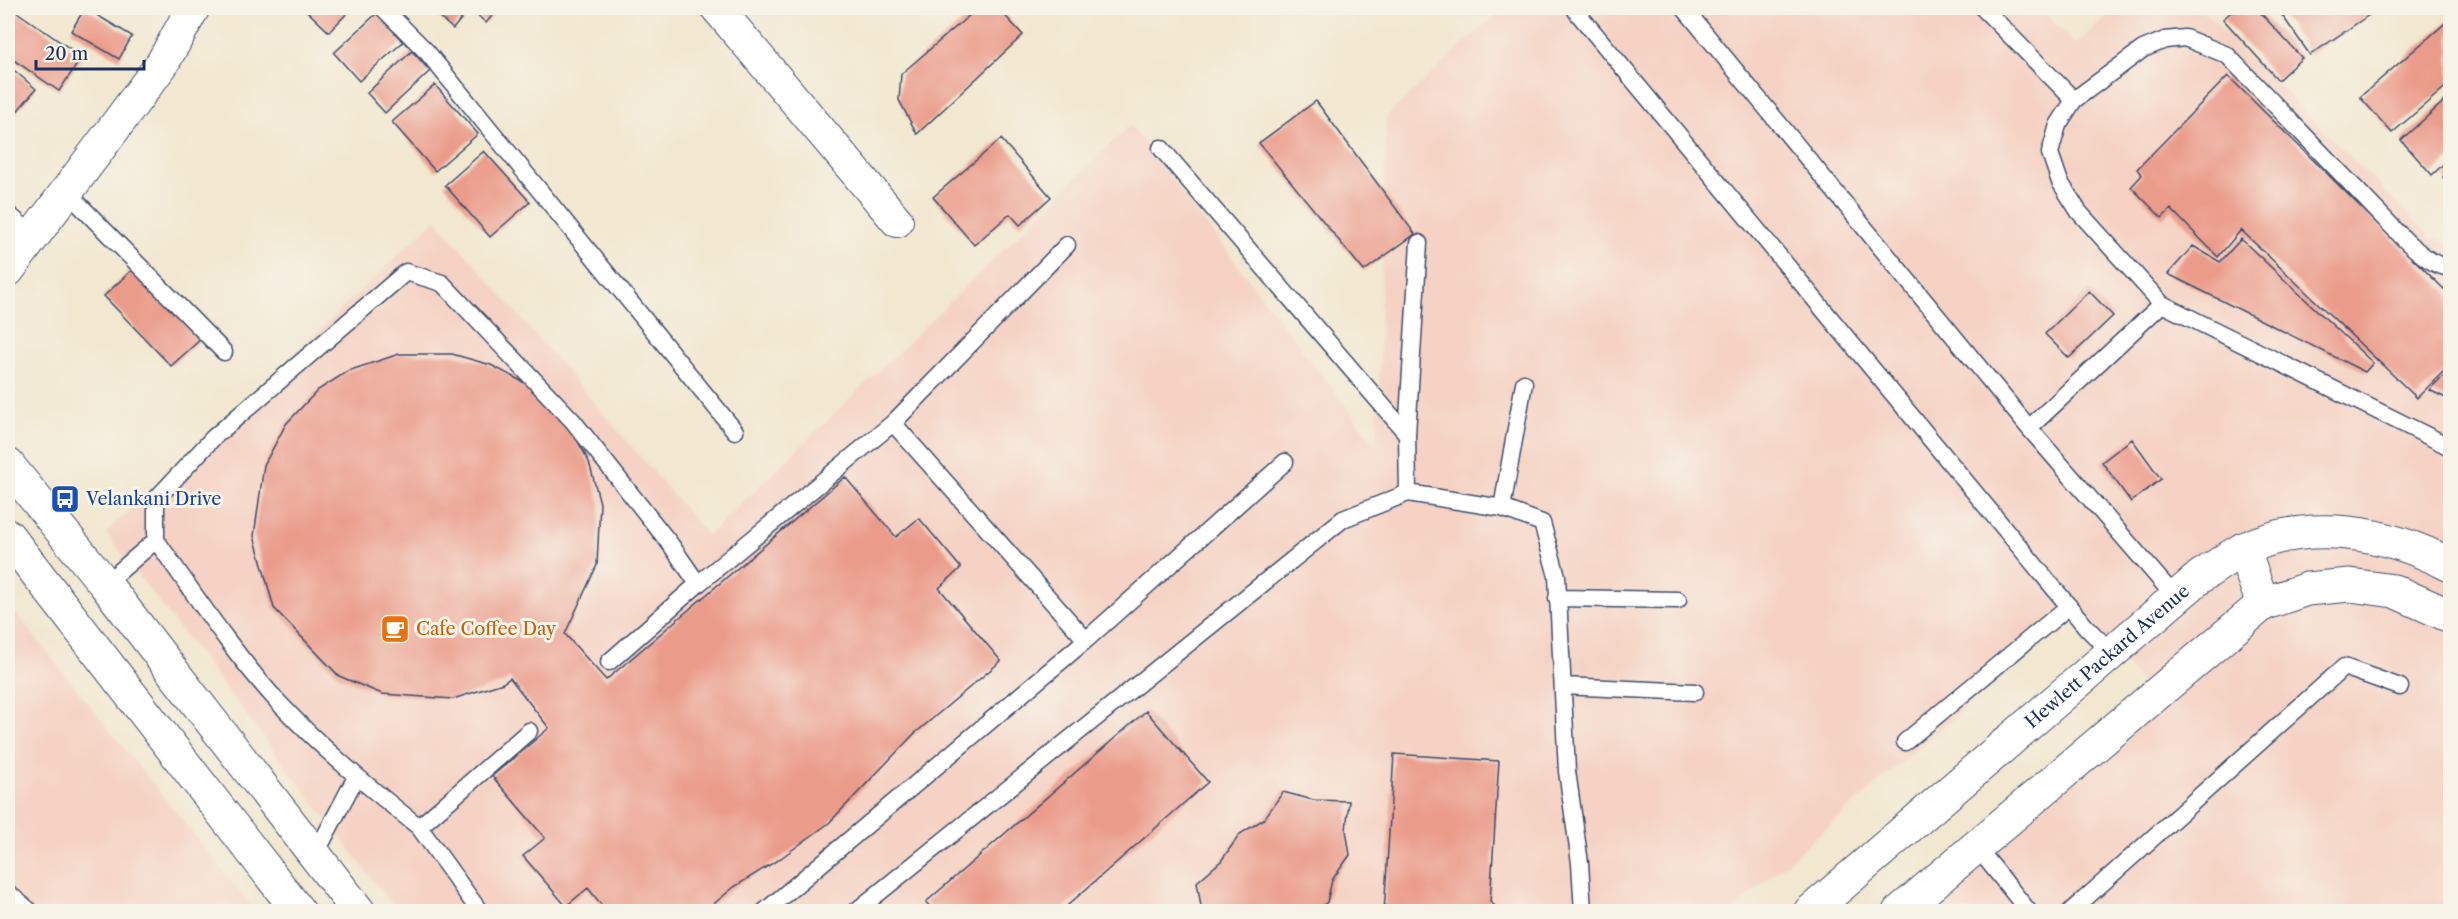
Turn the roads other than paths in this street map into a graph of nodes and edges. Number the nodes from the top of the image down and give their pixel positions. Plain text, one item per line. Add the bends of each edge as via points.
1 (193, 8) edge
2 (384, 8) edge
3 (717, 8) edge
4 (1684, 8) edge
5 (1983, 8) edge
6 (1576, 11) dead end
7 (2074, 100) junction
8 (1161, 148) dead end
9 (66, 191) junction
10 (8, 214) edge
11 (897, 221) dead end
12 (33, 235) junction
13 (1419, 243) dead end
14 (1067, 245) dead end
15 (2451, 268) edge
16 (8, 270) edge
17 (2162, 304) junction
18 (224, 352) dead end
19 (1524, 383) dead end
20 (893, 423) junction
21 (2029, 428) junction
22 (735, 431) dead end
23 (1407, 434) junction
24 (2451, 447) edge
25 (1285, 462) dead end
26 (8, 465) edge
27 (1408, 493) junction
28 (1502, 508) junction
29 (8, 536) edge
30 (156, 540) junction
31 (2243, 549) junction
32 (2451, 565) edge
33 (105, 584) junction
34 (698, 584) junction
35 (1557, 598) junction
36 (2176, 598) junction
37 (1678, 600) dead end
38 (2262, 604) junction
39 (2069, 606) junction
40 (2451, 616) edge
41 (1086, 640) junction
42 (2112, 653) junction
43 (609, 662) dead end
44 (1563, 686) junction
45 (2400, 687) dead end
46 (1695, 692) dead end
47 (529, 731) dead end
48 (1905, 742) dead end
49 (356, 777) junction
50 (419, 827) junction
51 (1976, 846) junction
52 (315, 855) junction
53 (8, 893) edge
54 (31, 912) edge
55 (299, 912) edge
56 (359, 912) edge
57 (480, 912) edge
58 (764, 912) edge
59 (855, 912) edge
60 (1583, 912) edge
61 (1810, 912) edge
62 (1899, 912) edge
63 (2030, 912) edge
64 (2070, 912) edge

1 - 9 street via 162,64
2 - 22 lane via 427,52
3 - 11 street
4 - 21 lane
5 - 7 lane
6 - 39 lane
7 - 15 lane via 2143,49 2164,40 2185,38 2205,44 2227,55 2407,242 2425,257
7 - 17 lane via 2058,125 2050,153 2060,182 2079,212
8 - 23 lane
9 - 12 street
9 - 18 lane
10 - 12 lane
12 - 16 street
13 - 23 lane
14 - 20 lane
17 - 21 lane
17 - 24 lane
19 - 28 lane
20 - 34 lane
20 - 41 lane
21 - 36 lane
23 - 27 lane
25 - 41 lane
26 - 33 street
27 - 28 lane
27 - 59 lane via 1344,519
28 - 35 lane via 1542,523 1557,576
29 - 55 street
30 - 33 lane
30 - 34 lane via 156,499 214,437 406,272 442,283 573,421
30 - 49 lane via 279,703
31 - 32 street, Hewlett Packard Avenue via 2294,532 2340,531 2406,546
31 - 36 street, Hewlett Packard Avenue
31 - 38 street
33 - 52 street
34 - 43 lane
35 - 37 lane
35 - 44 lane
36 - 42 street, Hewlett Packard Avenue
38 - 40 street via 2307,589 2350,585 2394,591
38 - 51 street
39 - 42 lane
39 - 48 lane
41 - 58 lane
42 - 61 street, Hewlett Packard Avenue
44 - 46 lane
44 - 60 lane via 1567,771
45 - 64 lane via 2344,668
47 - 50 lane
49 - 50 lane
49 - 52 lane
50 - 57 lane
51 - 62 street
51 - 63 lane
52 - 56 street
53 - 54 lane

